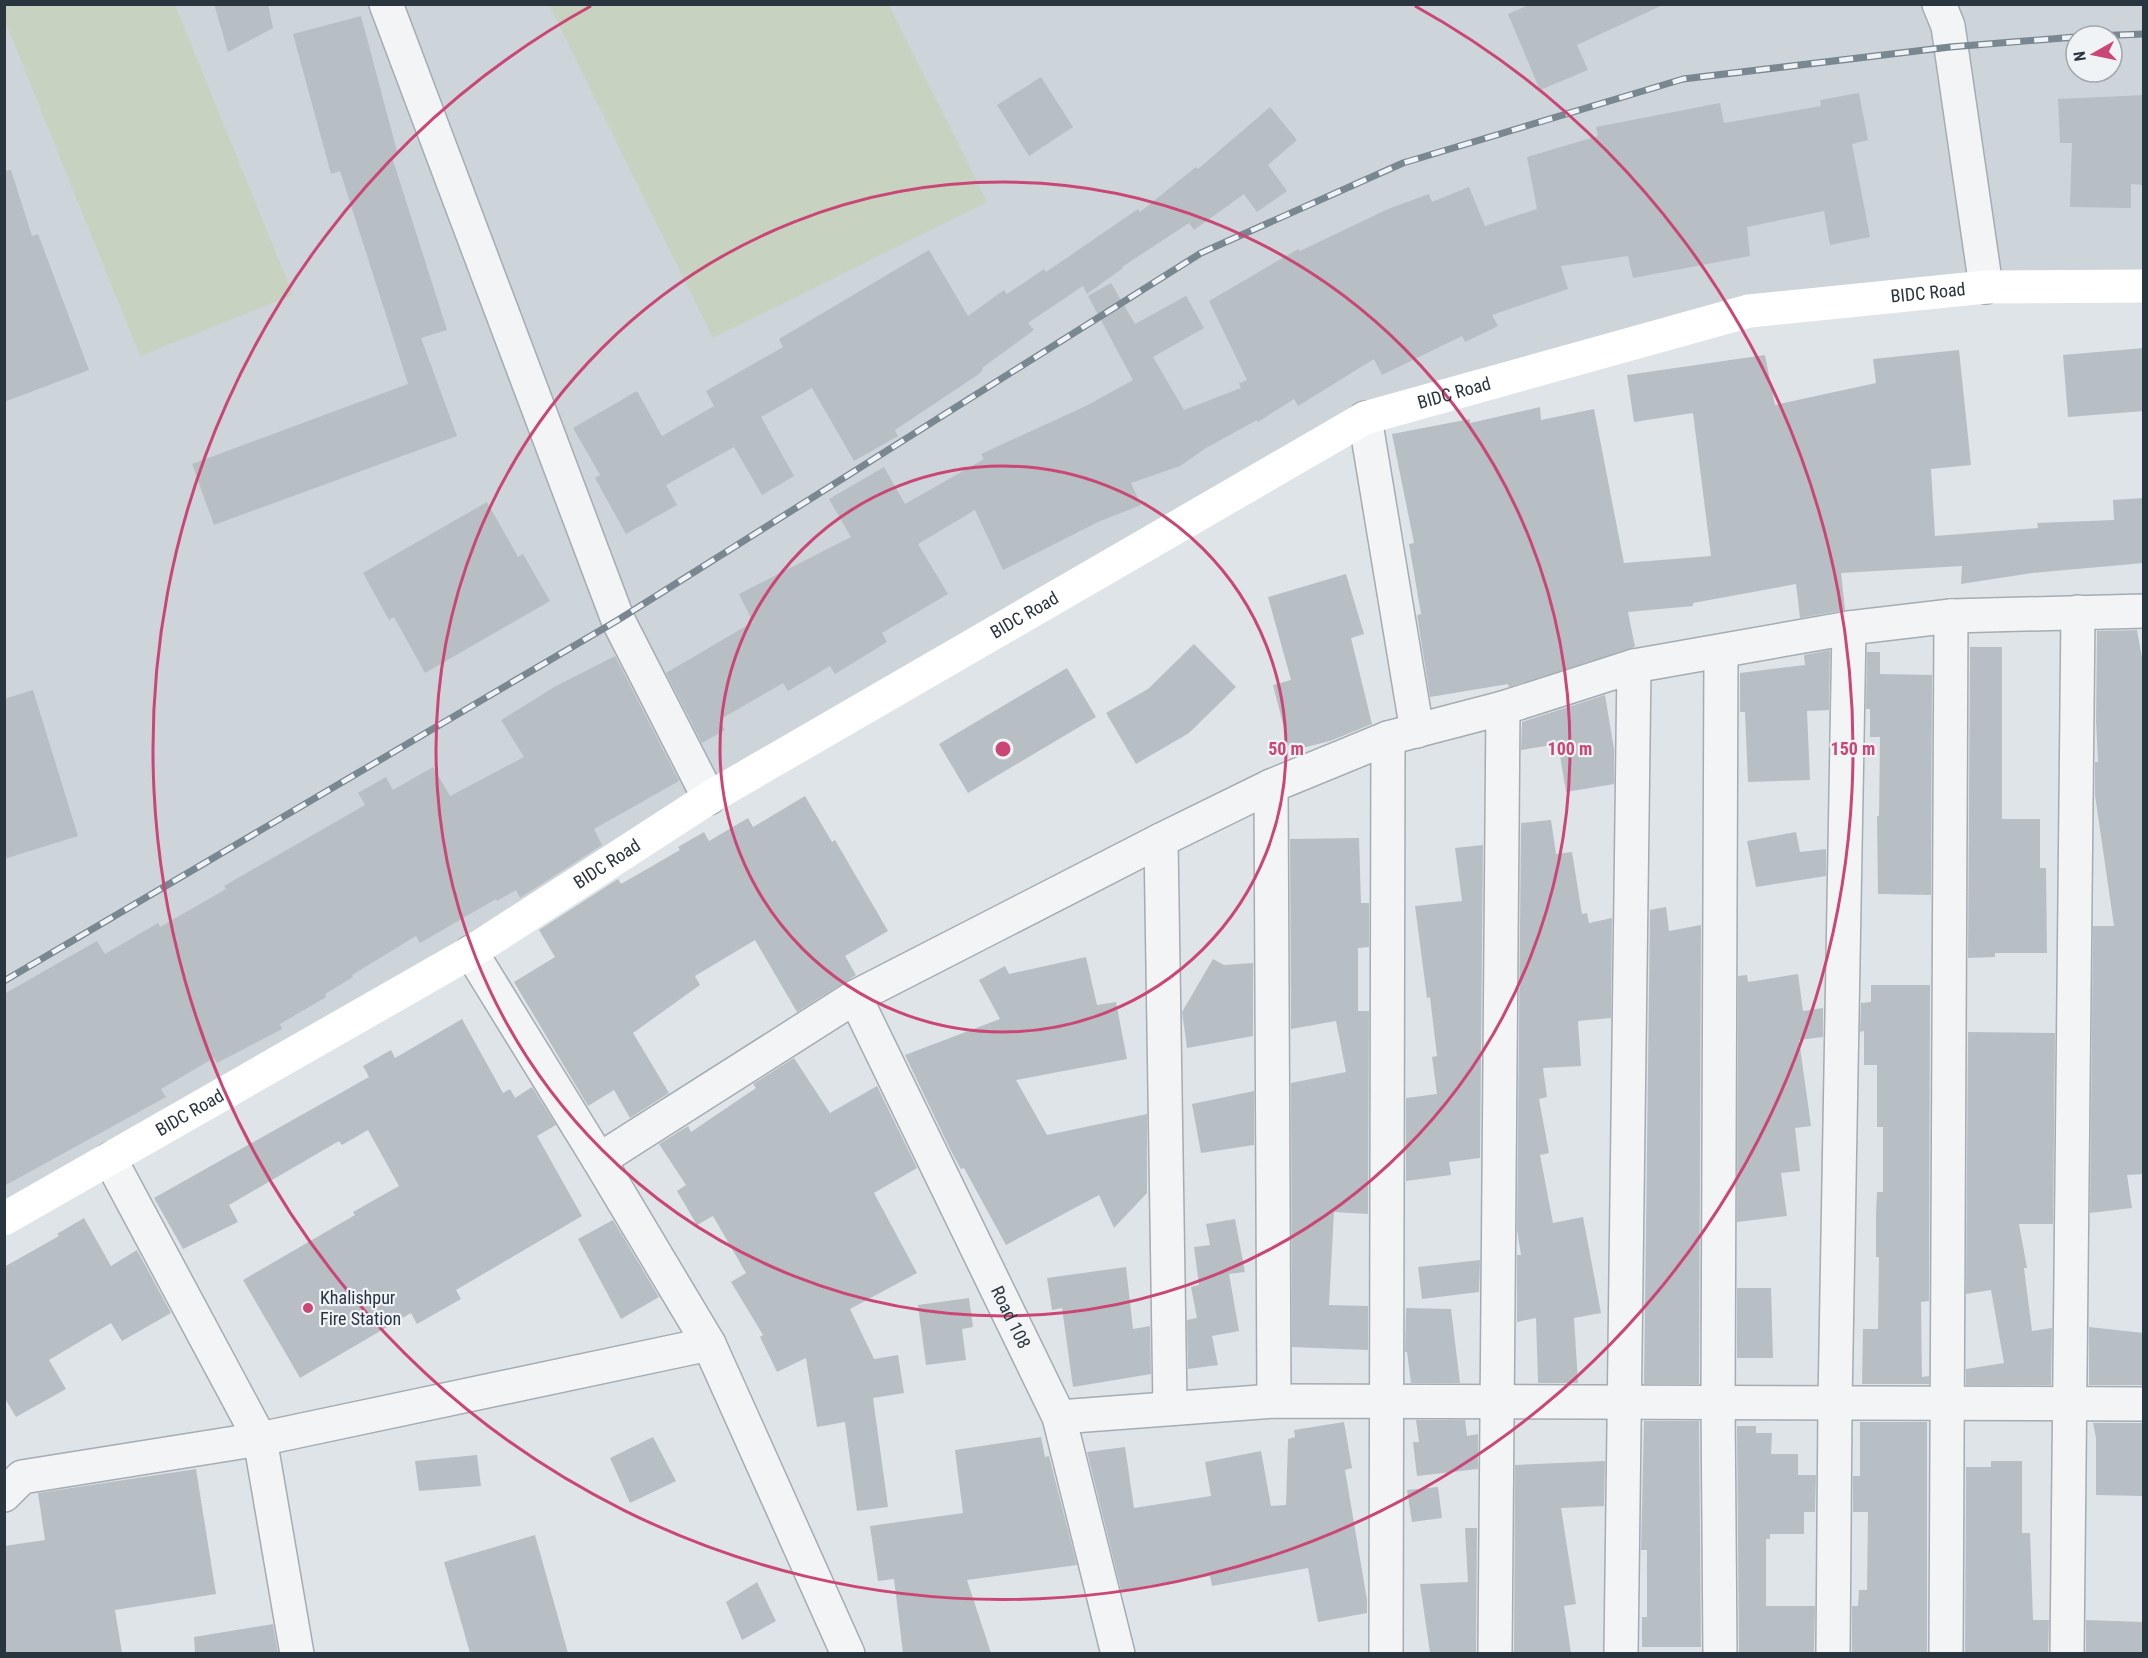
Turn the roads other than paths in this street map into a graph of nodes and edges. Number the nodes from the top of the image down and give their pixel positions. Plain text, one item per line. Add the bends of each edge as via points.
1 (386, 4) edge
2 (1939, 4) edge
3 (2144, 286) edge
4 (1986, 287) junction
5 (1365, 418) junction
6 (2144, 611) edge
7 (2078, 612) junction
8 (1951, 616) junction
9 (1849, 628) junction
10 (1720, 651) junction
11 (1634, 666) junction
12 (1503, 708) junction
13 (1403, 734) junction
14 (1271, 786) junction
15 (709, 798) junction
16 (1161, 840) junction
17 (471, 952) junction
18 (855, 997) junction
19 (110, 1159) junction
20 (599, 1160) junction
21 (4, 1220) edge
22 (709, 1344) junction
23 (1274, 1401) junction
24 (1386, 1401) junction
25 (1497, 1401) junction
26 (1623, 1402) junction
27 (1718, 1402) junction
28 (1835, 1403) junction
29 (1947, 1404) junction
30 (2068, 1404) junction
31 (2144, 1404) edge
32 (1170, 1407) junction
33 (1059, 1417) junction
34 (260, 1439) junction
35 (4, 1495) edge
36 (297, 1653) edge
37 (848, 1653) edge
38 (1118, 1653) edge
39 (1386, 1653) edge
40 (1495, 1653) edge
41 (1622, 1653) edge
42 (1720, 1653) edge
43 (1833, 1653) edge
44 (1946, 1653) edge
45 (2067, 1653) edge

1 - 15 street via 618,620
2 - 4 street via 1948,26
3 - 4 main road, BIDC Road
4 - 5 main road, BIDC Road via 1749,311
5 - 13 street
5 - 15 main road, BIDC Road
6 - 7 street
7 - 8 street
7 - 30 street
8 - 9 street
8 - 29 street
9 - 10 street
9 - 28 street
10 - 11 street
10 - 27 street
11 - 12 street
11 - 26 street
12 - 13 street
12 - 25 street
13 - 14 street
13 - 24 street
14 - 16 street
14 - 23 street
15 - 17 main road, BIDC Road
16 - 18 street
16 - 32 street
17 - 19 main road, BIDC Road
17 - 20 street
18 - 20 street
18 - 33 street, Road 108
19 - 21 main road, BIDC Road
19 - 34 street
20 - 22 street
22 - 34 street
22 - 37 street
23 - 24 street
23 - 32 street
24 - 25 street
24 - 39 street
25 - 26 street
25 - 40 street
26 - 27 street
26 - 41 street
27 - 28 street
27 - 42 street
28 - 29 street
28 - 43 street
29 - 30 street
29 - 44 street
30 - 31 street
30 - 45 street
32 - 33 street
33 - 38 street, Road 108
34 - 35 street via 22,1477
34 - 36 street

